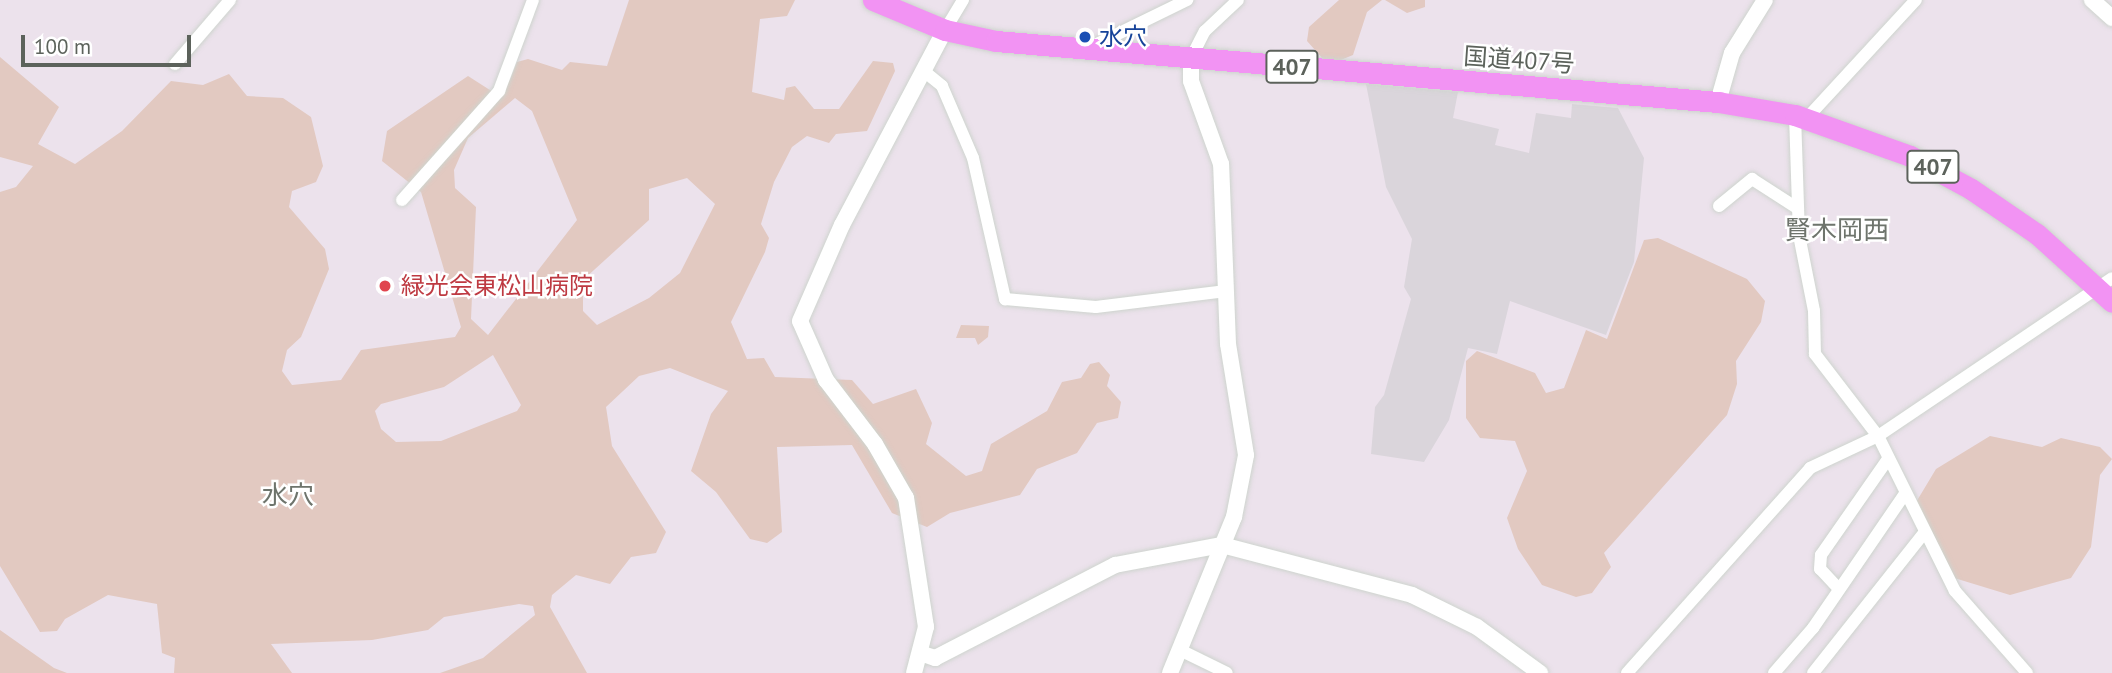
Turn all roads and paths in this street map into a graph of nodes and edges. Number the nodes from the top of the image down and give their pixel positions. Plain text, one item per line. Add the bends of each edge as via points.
1 (230, 0) edge
2 (533, 0) edge
3 (873, 0) edge
4 (963, 0) edge
5 (1187, 0) edge
6 (1238, 0) edge
7 (1765, 0) edge
8 (1916, 0) edge
9 (2092, 0) edge
10 (2112, 18) edge
11 (945, 30) junction
12 (1083, 50) junction
13 (1191, 58) junction
14 (175, 64) dead end
15 (925, 72) junction
16 (1718, 102) junction
17 (1801, 117) junction
18 (402, 200) dead end
19 (1719, 206) dead end
20 (1797, 208) junction
21 (2108, 290) edge
22 (1226, 291) junction
23 (1878, 436) junction
24 (1888, 459) junction
25 (1904, 495) junction
26 (1924, 533) junction
27 (1222, 545) junction
28 (1838, 588) junction
29 (1180, 650) junction
30 (923, 654) junction
31 (1781, 671) edge
32 (914, 673) edge
33 (1170, 673) edge
34 (1227, 673) edge
35 (1540, 673) edge
36 (1627, 673) edge
37 (1813, 673) edge
38 (2027, 673) edge

1 - 14 street
2 - 18 street via 499,91
3 - 11 highway, 国道407号 / 407
4 - 11 street
5 - 12 street
6 - 13 street via 1205,31
7 - 16 street via 1729,60
8 - 17 street
9 - 10 street
11 - 12 highway, 国道407号 / 407
11 - 15 street
12 - 13 highway, 国道407号 / 407
13 - 16 highway, 国道407号 / 407
13 - 22 street via 1191,81 1221,164
15 - 22 street via 942,86 973,158 1005,299 1096,307
15 - 30 street via 842,225 800,321 826,380 876,444 906,498 926,627
16 - 17 highway, 国道407号 / 407
17 - 20 street
17 - 21 highway, 国道407号 / 407 via 1910,156 1971,189
19 - 20 street via 1752,179
20 - 23 street via 1815,354
21 - 23 street
22 - 27 street via 1246,456 1240,498
23 - 24 street
23 - 36 street via 1810,468
24 - 25 street
24 - 28 street via 1821,555 1820,569
25 - 26 street
25 - 28 street
26 - 37 street
26 - 38 street via 1977,622
27 - 29 street
27 - 30 street via 1115,565 935,658
27 - 35 street via 1412,595 1477,627
28 - 31 street
29 - 33 street
29 - 34 street
30 - 32 street

